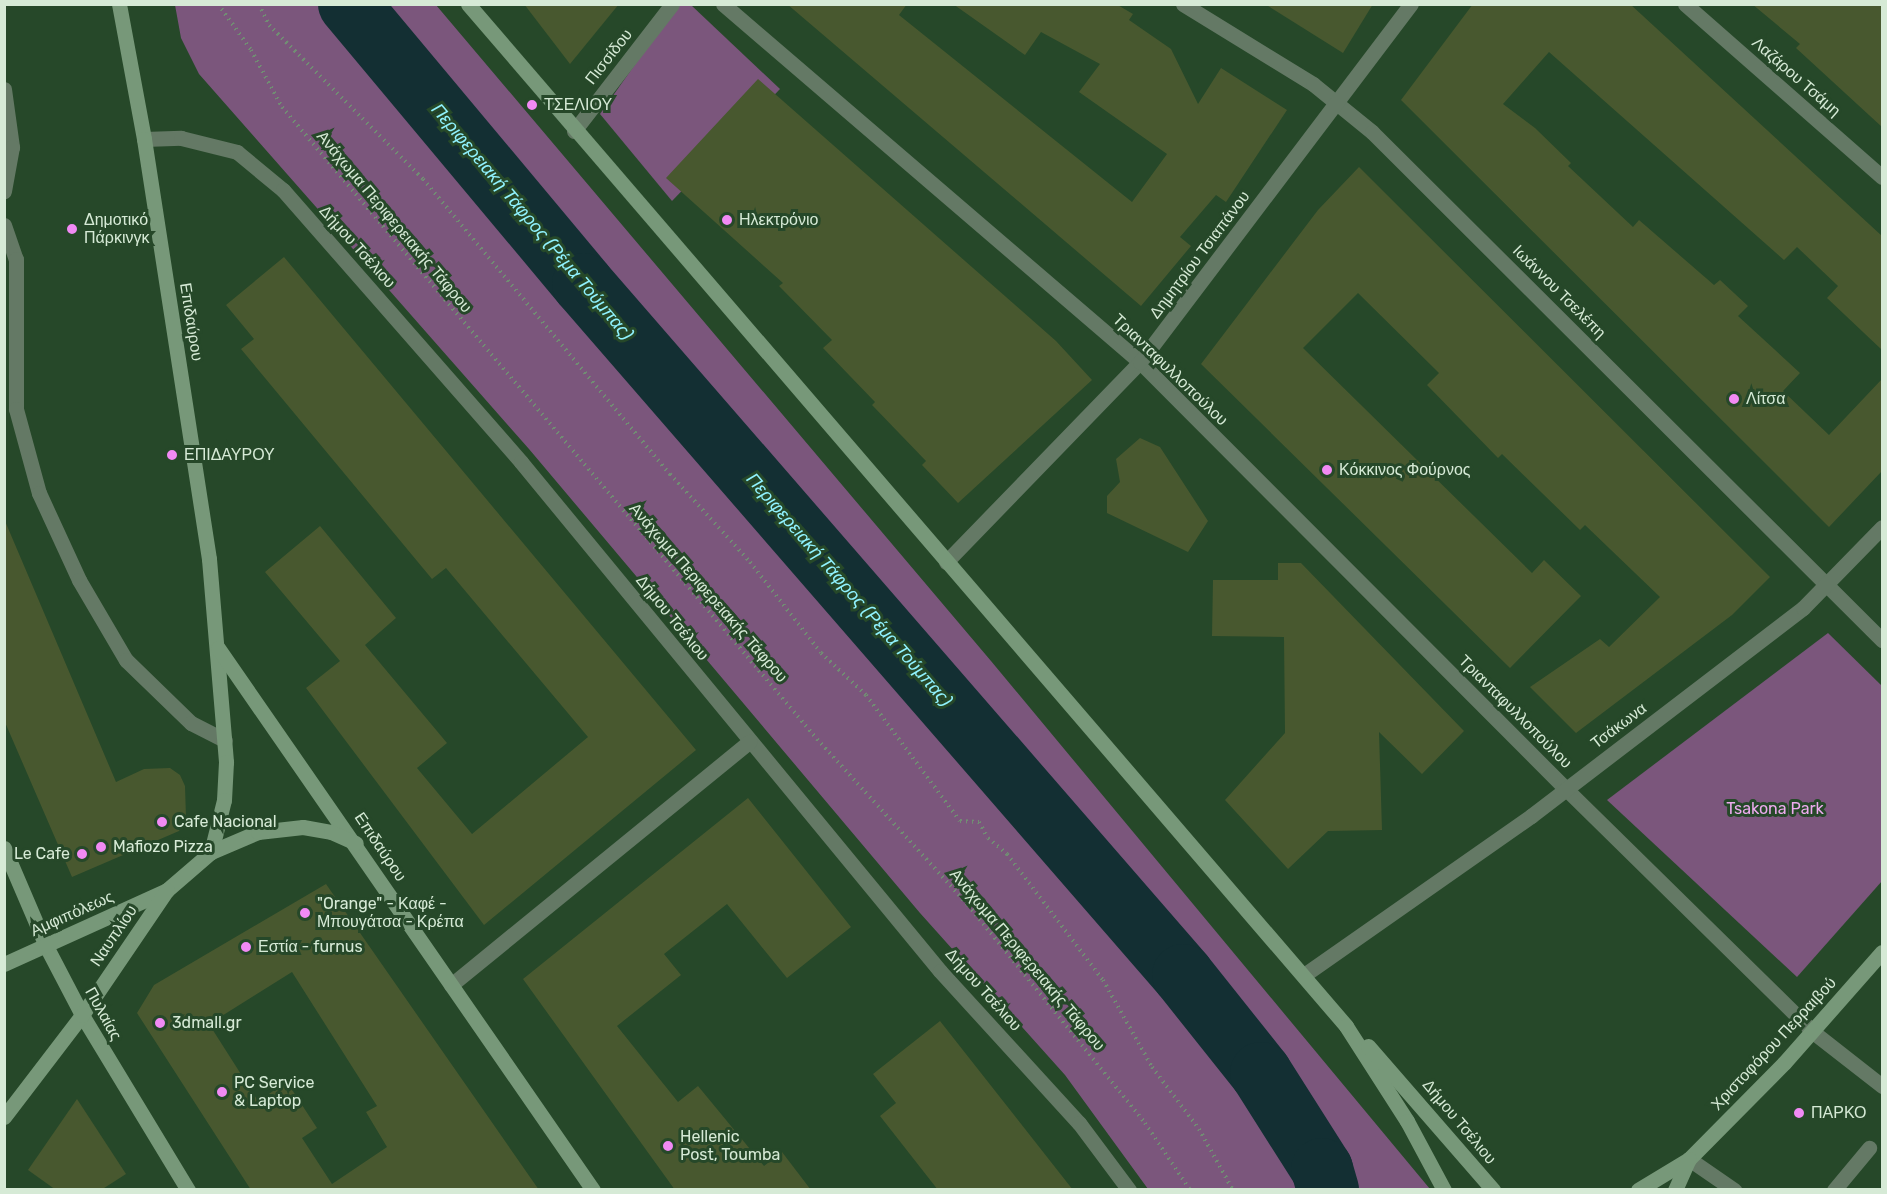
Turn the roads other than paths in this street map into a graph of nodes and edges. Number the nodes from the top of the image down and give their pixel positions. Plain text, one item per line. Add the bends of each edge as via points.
1 (119, 4) edge
2 (468, 4) edge
3 (672, 4) edge
4 (723, 4) edge
5 (1183, 4) edge
6 (1411, 4) edge
7 (1685, 4) edge
8 (4, 89) edge
9 (1337, 103) junction
10 (574, 131) junction
11 (144, 139) junction
12 (1882, 177) edge
13 (4, 191) edge
14 (4, 225) edge
15 (1140, 362) junction
16 (1882, 527) edge
17 (946, 562) junction
18 (1828, 585) junction
19 (1882, 640) edge
20 (216, 646) junction
21 (225, 740) junction
22 (749, 742) junction
23 (1566, 789) junction
24 (356, 843) junction
25 (4, 848) edge
26 (211, 852) junction
27 (167, 890) junction
28 (46, 946) junction
29 (1882, 952) edge
30 (4, 964) edge
31 (1304, 975) junction
32 (451, 986) junction
33 (82, 1015) junction
34 (1346, 1026) junction
35 (1813, 1032) junction
36 (1882, 1086) edge
37 (4, 1117) edge
38 (1869, 1148) dead end
39 (1689, 1159) junction
40 (188, 1190) edge
41 (593, 1190) edge
42 (1129, 1190) edge
43 (1444, 1190) edge
44 (1493, 1190) edge
45 (1638, 1190) edge
46 (1674, 1190) edge
47 (1734, 1190) edge
48 (1834, 1190) edge

1 - 11 street, Επιδαύρου
2 - 10 street, Δήμου Τσέλιου
3 - 10 street, Πισσίδου
4 - 15 street, Τριανταφυλλοπούλου
5 - 9 street, Ιωάννου Τσελέπη via 1266,53
6 - 9 street, Δημητρίου Τσιαπάνου
7 - 12 street, Λαζάρου Τσάμη
8 - 13 street via 12,147
9 - 15 street, Δημητρίου Τσιαπάνου
9 - 18 street, Ιωάννου Τσελέπη via 1404,162
10 - 17 street, Δήμου Τσέλιου
11 - 20 street, Επιδαύρου via 209,559
11 - 22 street, Δήμου Τσέλιου via 181,138 229,149 254,163 282,190 521,462
14 - 21 street via 16,259 16,409 24,449 43,502 84,589 126,660 191,723
15 - 17 street, Δημητρίου Τσιαπάνου
15 - 23 street, Τριανταφυλλοπούλου
16 - 18 street, Τσάκωνα
17 - 31 street, Δήμου Τσέλιου
18 - 19 street, Ιωάννου Τσελέπη
18 - 23 street, Τσάκωνα
20 - 21 street, Επιδαύρου
20 - 24 street, Επιδαύρου
21 - 26 street, Επιδαύρου via 224,800
22 - 32 street
22 - 42 street, Δήμου Τσέλιου via 940,971 1079,1123
23 - 31 street, Τσάκωνα
23 - 35 street, Τριανταφυλλοπούλου
24 - 26 street, Αμφιπόλεως via 325,831 289,827 258,832
24 - 32 street, Επιδαύρου
25 - 28 street, Πυλαίας
26 - 27 street, Αμφιπόλεως
27 - 28 street, Αμφιπόλεως
27 - 33 street, Ναυπλίου
28 - 30 street, Αμφιπόλεως
28 - 33 street, Πυλαίας
29 - 35 street, Χριστοφόρου Περραιβού
31 - 34 street, Δήμου Τσέλιου
32 - 41 street, Επιδαύρου
33 - 37 street, Ναυπλίου
33 - 40 street, Πυλαίας
34 - 43 street, Δήμου Τσέλιου via 1386,1087
34 - 44 street, Δήμου Τσέλιου via 1389,1067
35 - 36 street
35 - 39 street, Χριστοφόρου Περραιβού
38 - 48 street
39 - 45 street, Χριστοφόρου Περραιβού
39 - 46 street, Χριστοφόρου Περραιβού
39 - 47 street

